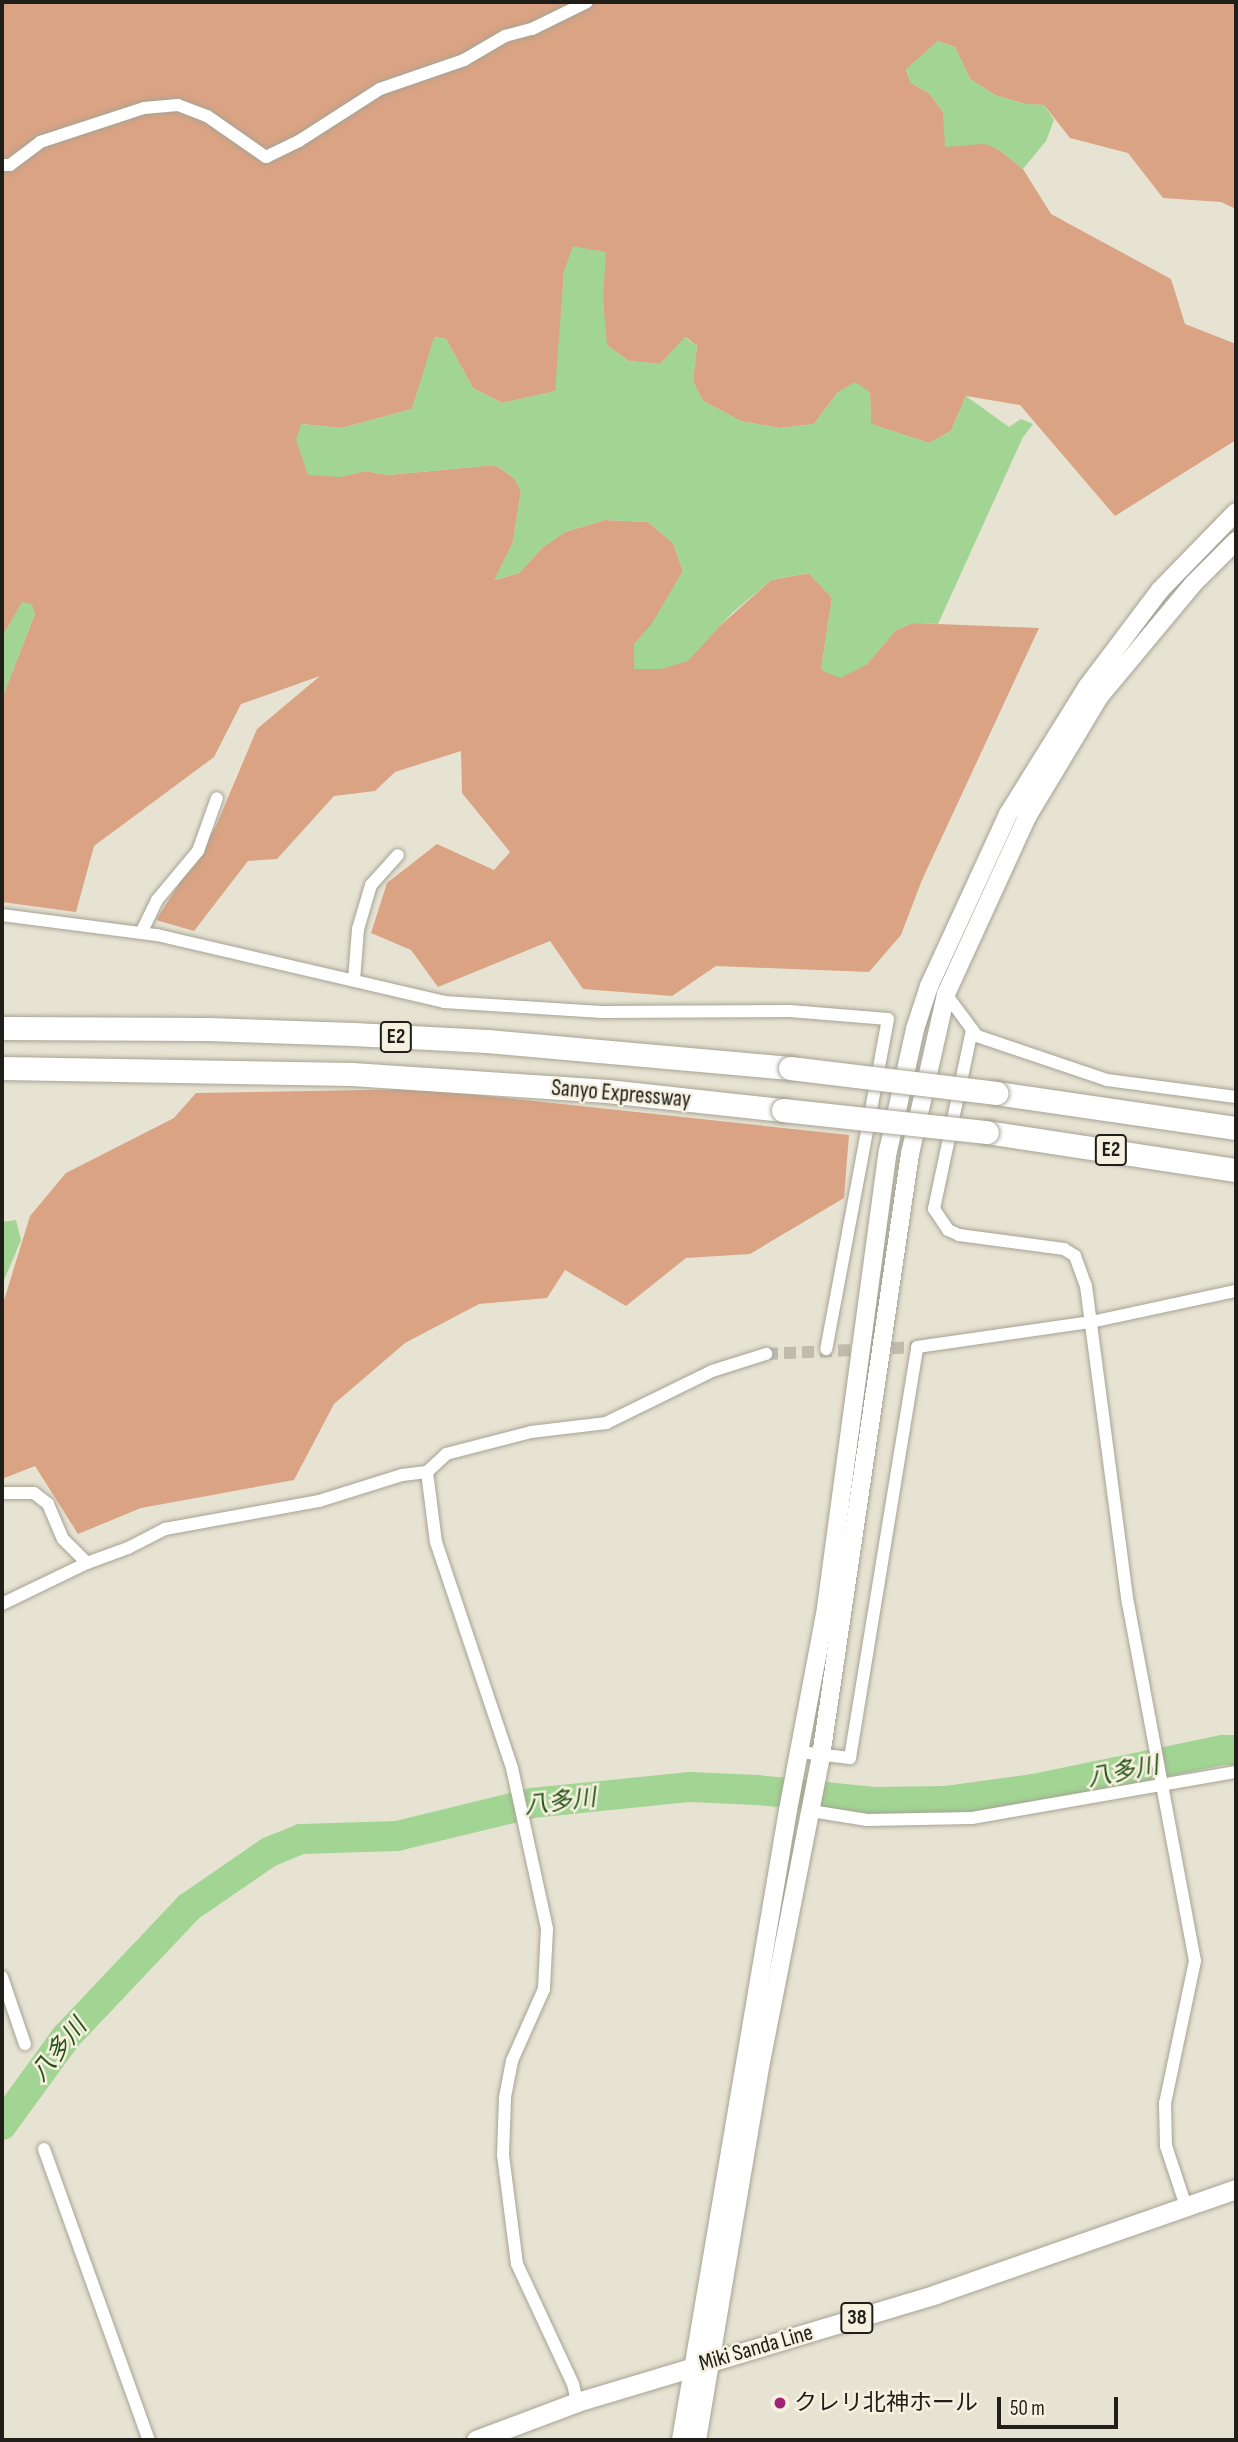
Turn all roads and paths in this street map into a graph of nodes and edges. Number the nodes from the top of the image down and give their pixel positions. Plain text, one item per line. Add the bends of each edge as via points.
1 (587, 2) edge
2 (2, 165) edge
3 (1236, 512) edge
4 (1236, 541) edge
5 (217, 797) dead end
6 (398, 855) dead end
7 (2, 915) edge
8 (141, 933) junction
9 (354, 980) junction
10 (946, 994) junction
11 (2, 1028) edge
12 (972, 1030) junction
13 (2, 1068) edge
14 (1236, 1097) edge
15 (1236, 1128) edge
16 (1236, 1170) edge
17 (1236, 1291) edge
18 (1091, 1322) junction
19 (826, 1349) dead end
20 (766, 1354) tunnel mouth
21 (427, 1472) junction
22 (2, 1493) edge
23 (87, 1563) junction
24 (2, 1604) edge
25 (800, 1752) junction
26 (821, 1756) junction
27 (1236, 1772) edge
28 (1163, 1786) junction
29 (811, 1811) junction
30 (2, 1978) edge
31 (25, 2044) dead end
32 (44, 2148) dead end
33 (1236, 2189) edge
34 (1186, 2206) junction
35 (703, 2364) junction
36 (577, 2402) junction
37 (149, 2440) edge
38 (475, 2440) edge
39 (681, 2440) edge
40 (697, 2440) edge

1 - 2 street via 532,29 505,36 464,60 380,89 266,157 206,116 178,105 144,108 40,142 10,165
3 - 25 street via 1160,590 1087,687 1008,814 929,986 888,1151 825,1615
4 - 10 street via 1193,584 1100,697 1027,817
5 - 8 street via 198,851 157,900
6 - 9 street via 371,885 358,929
7 - 8 street
8 - 9 street
9 - 19 street via 444,1002 602,1012 790,1011 888,1019
10 - 12 street
10 - 26 street via 910,1154
11 - 15 highway, Sanyo Expressway / E2, bridge via 208,1029 500,1042 790,1068
12 - 14 street via 977,1036 1107,1080
12 - 18 street via 934,1209 948,1230 959,1235 1056,1248 1075,1256 1086,1286
13 - 16 highway, Sanyo Expressway / E2, bridge via 352,1074 607,1091 986,1132
17 - 18 street
18 - 26 street via 917,1347 850,1758
18 - 28 street via 1128,1603
20 - 21 street via 712,1371 606,1423 531,1432 446,1454
21 - 23 street via 402,1475 319,1501 165,1529
21 - 36 street via 436,1542 512,1768 547,1929 544,1989 512,2062 503,2155 517,2264 573,2384
22 - 23 street via 34,1493 48,1504 63,1539
23 - 24 street
25 - 26 street
25 - 35 street
26 - 29 street
27 - 28 street
28 - 29 street via 972,1818 867,1820
28 - 34 street via 1195,1961 1165,2103 1166,2146
29 - 35 street
30 - 31 street
32 - 37 street
33 - 34 main road, Miki Sanda Line / 38
34 - 35 main road, Miki Sanda Line / 38 via 936,2294
35 - 36 main road, Miki Sanda Line / 38
35 - 39 street
35 - 40 street
36 - 38 main road, Miki Sanda Line / 38

